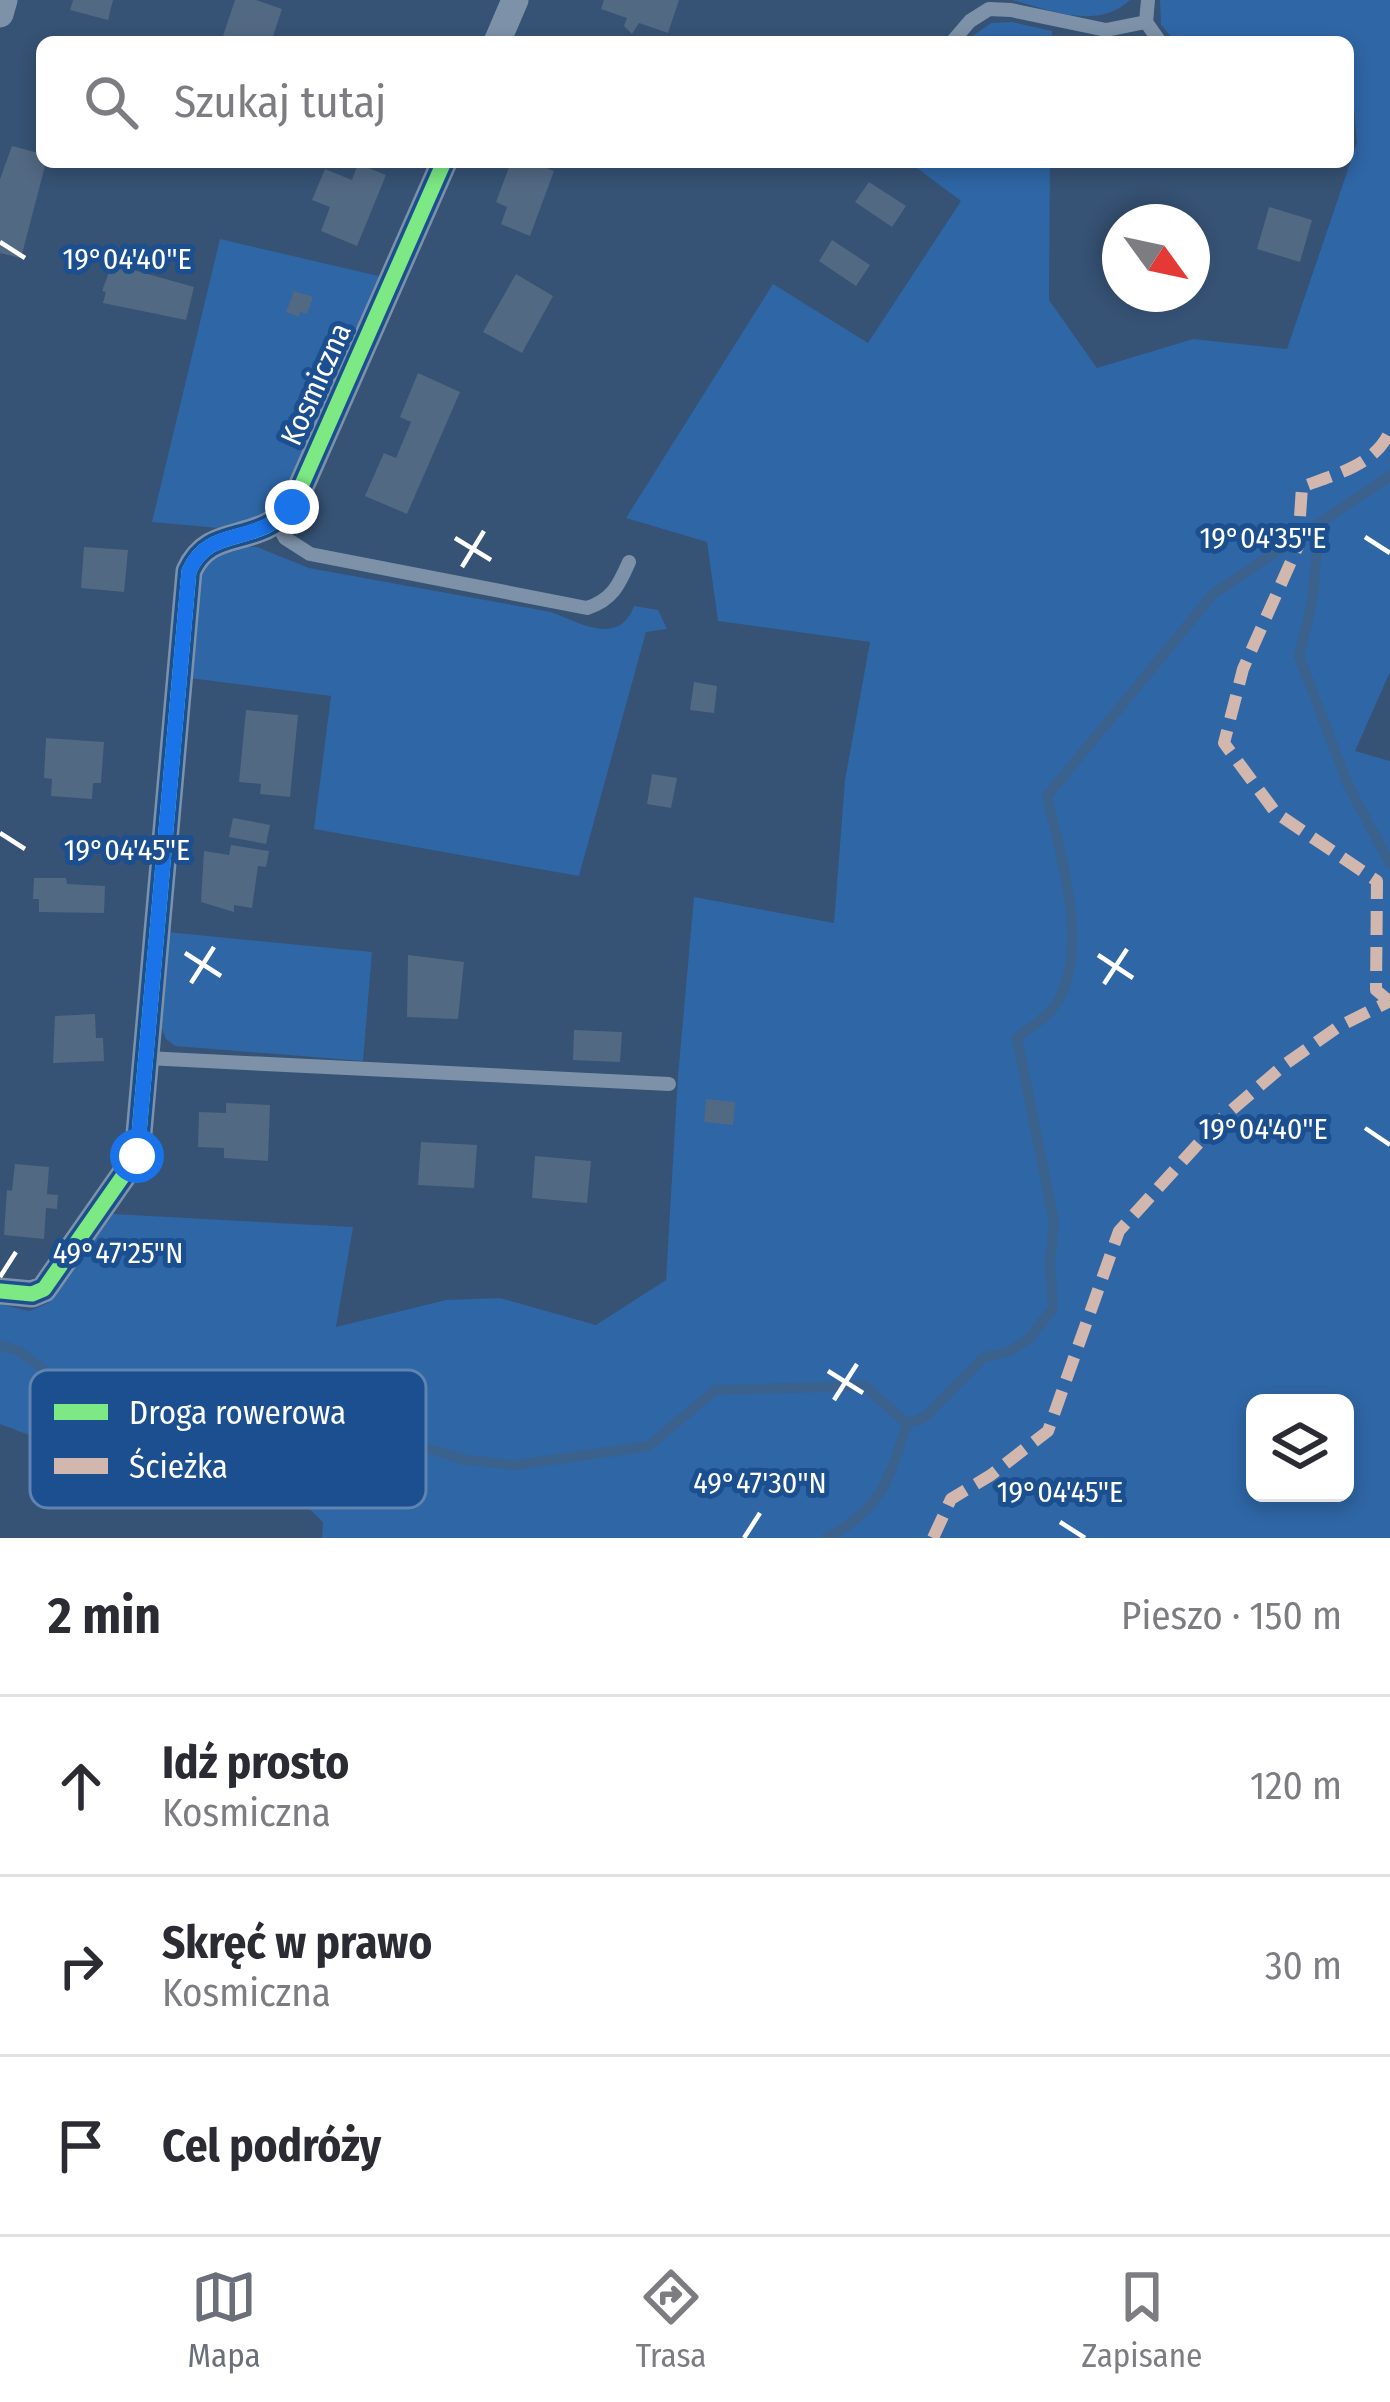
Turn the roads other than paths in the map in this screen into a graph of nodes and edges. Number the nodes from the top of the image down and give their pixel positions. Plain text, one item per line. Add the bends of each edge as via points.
1 (4, 0) edge
2 (515, 0) edge
3 (1148, 0) edge
4 (0, 14) edge
5 (1146, 22) junction
6 (500, 36) edge
7 (957, 36) edge
8 (1156, 36) edge
9 (441, 168) edge
10 (277, 524) junction
11 (629, 562) dead end
12 (146, 1058) junction
13 (669, 1084) dead end
14 (0, 1292) edge

1 - 4 street
2 - 6 street
3 - 5 lane
5 - 7 lane via 1106,30 989,9
5 - 8 lane
9 - 10 street, Kosmiczna via 292,507
10 - 11 lane via 310,554 587,608 616,590
10 - 12 street via 211,543 189,571
12 - 13 lane
12 - 14 street via 132,1167 44,1289

